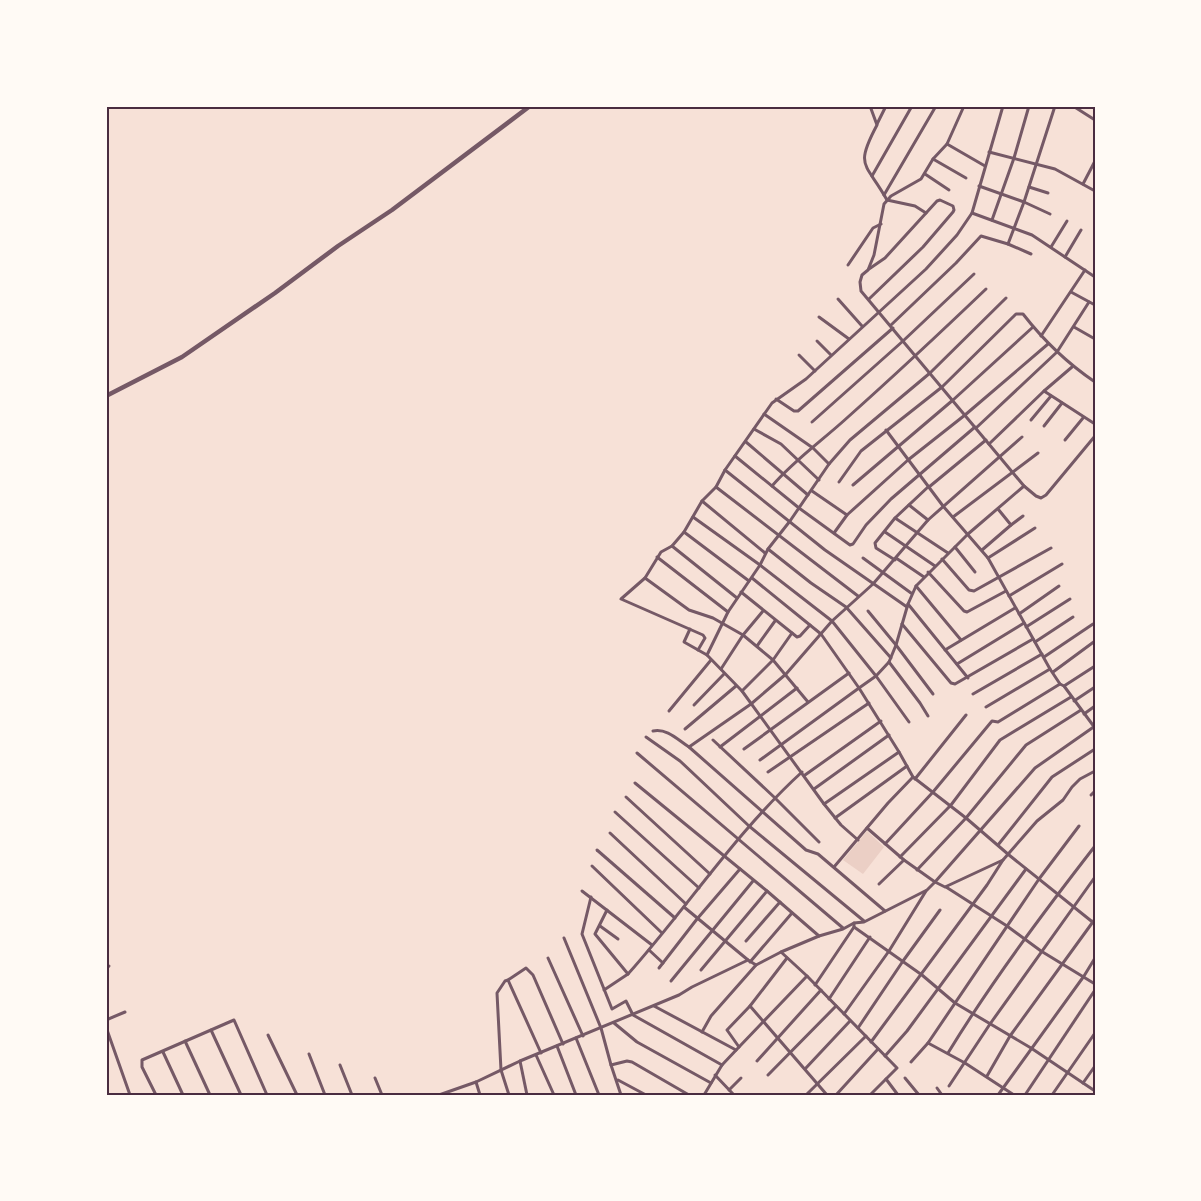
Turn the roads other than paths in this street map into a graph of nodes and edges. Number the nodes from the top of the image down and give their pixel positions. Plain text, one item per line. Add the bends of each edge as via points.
1 (530, 106) edge
2 (870, 106) edge
3 (886, 106) edge
4 (912, 106) edge
5 (936, 106) edge
6 (964, 106) edge
7 (1003, 106) edge
8 (1029, 106) edge
9 (1055, 106) edge
10 (1073, 106) edge
11 (1081, 106) edge
12 (1079, 111) junction
13 (1095, 120) edge
14 (877, 125) junction
15 (947, 144) junction
16 (989, 152) junction
17 (1014, 158) junction
18 (934, 159) junction
19 (1095, 161) edge
20 (1037, 163) junction
21 (985, 166) junction
22 (925, 174) junction
23 (872, 176) junction
24 (966, 178) dead end
25 (1084, 184) junction
26 (979, 186) junction
27 (1029, 187) junction
28 (949, 190) dead end
29 (1095, 191) edge
30 (1001, 193) junction
31 (1048, 193) dead end
32 (884, 195) junction
33 (887, 200) junction
34 (1024, 202) junction
35 (926, 213) junction
36 (972, 213) junction
37 (1050, 214) dead end
38 (992, 220) junction
39 (1067, 221) dead end
40 (881, 224) junction
41 (1015, 228) junction
42 (1082, 230) dead end
43 (1008, 244) junction
44 (1051, 247) junction
45 (1031, 254) dead end
46 (1065, 257) junction
47 (848, 265) dead end
48 (868, 270) junction
49 (1085, 270) junction
50 (974, 274) dead end
51 (1095, 278) edge
52 (986, 289) dead end
53 (1071, 292) junction
54 (1006, 298) dead end
55 (838, 299) dead end
56 (869, 299) junction
57 (1089, 302) junction
58 (1095, 305) edge
59 (879, 312) junction
60 (820, 317) dead end
61 (862, 326) junction
62 (1074, 326) junction
63 (892, 327) junction
64 (1033, 327) junction
65 (1042, 336) junction
66 (849, 339) junction
67 (1095, 339) edge
68 (903, 340) junction
69 (817, 341) dead end
70 (1048, 344) junction
71 (1057, 352) junction
72 (799, 355) dead end
73 (831, 355) junction
74 (916, 356) junction
75 (1072, 366) junction
76 (815, 371) junction
77 (930, 373) junction
78 (1095, 382) edge
79 (942, 387) junction
80 (1044, 390) junction
81 (106, 396) edge
82 (1050, 396) junction
83 (776, 399) junction
84 (953, 400) junction
85 (1062, 404) junction
86 (764, 414) junction
87 (965, 415) junction
88 (1083, 418) junction
89 (1031, 420) dead end
90 (812, 422) dead end
91 (1095, 424) edge
92 (1044, 426) dead end
93 (975, 427) junction
94 (754, 429) junction
95 (886, 430) junction
96 (1095, 436) edge
97 (1022, 438) dead end
98 (1065, 440) dead end
99 (746, 442) junction
100 (987, 442) junction
101 (899, 446) junction
102 (813, 448) junction
103 (1038, 453) dead end
104 (735, 456) junction
105 (999, 456) junction
106 (798, 460) junction
107 (908, 460) junction
108 (829, 464) junction
109 (725, 470) junction
110 (1012, 472) junction
111 (784, 473) junction
112 (920, 475) junction
113 (819, 480) junction
114 (839, 482) dead end
115 (772, 486) junction
116 (853, 486) dead end
117 (1024, 486) junction
118 (716, 487) junction
119 (929, 487) junction
120 (812, 491) junction
121 (808, 495) junction
122 (702, 501) junction
123 (909, 505) junction
124 (943, 506) junction
125 (799, 508) junction
126 (998, 509) junction
127 (847, 515) junction
128 (1023, 516) dead end
129 (693, 517) junction
130 (953, 517) junction
131 (895, 518) junction
132 (928, 520) junction
133 (790, 521) junction
134 (1011, 525) junction
135 (1035, 528) dead end
136 (684, 532) junction
137 (884, 532) junction
138 (834, 533) junction
139 (778, 534) junction
140 (918, 534) junction
141 (968, 534) junction
142 (672, 546) junction
143 (906, 547) junction
144 (955, 548) junction
145 (1051, 548) dead end
146 (768, 549) junction
147 (982, 550) junction
148 (766, 553) junction
149 (948, 553) junction
150 (657, 557) junction
151 (864, 558) dead end
152 (988, 558) junction
153 (895, 559) junction
154 (942, 559) junction
155 (1062, 564) dead end
156 (760, 565) junction
157 (934, 566) junction
158 (882, 571) junction
159 (928, 572) junction
160 (975, 572) dead end
161 (924, 577) junction
162 (645, 578) junction
163 (999, 578) junction
164 (750, 580) junction
165 (872, 584) junction
166 (916, 586) junction
167 (1059, 586) dead end
168 (1006, 591) junction
169 (741, 592) junction
170 (911, 593) junction
171 (858, 596) junction
172 (1009, 596) junction
173 (737, 598) junction
174 (1070, 599) dead end
175 (907, 605) junction
176 (846, 607) junction
177 (1015, 608) junction
178 (763, 611) junction
179 (868, 611) dead end
180 (728, 612) junction
181 (1018, 614) junction
182 (1073, 617) dead end
183 (776, 621) junction
184 (832, 621) junction
185 (724, 623) junction
186 (902, 624) junction
187 (1093, 624) dead end
188 (810, 625) junction
189 (1025, 625) junction
190 (690, 629) junction
191 (792, 633) junction
192 (821, 634) junction
193 (743, 635) junction
194 (961, 640) junction
195 (1034, 641) junction
196 (1095, 641) edge
197 (896, 645) junction
198 (757, 646) junction
199 (698, 650) junction
200 (945, 651) junction
201 (707, 656) junction
202 (1043, 656) junction
203 (711, 660) junction
204 (773, 660) junction
205 (890, 660) junction
206 (956, 664) junction
207 (1095, 666) edge
208 (721, 669) junction
209 (1051, 671) junction
210 (849, 673) junction
211 (724, 674) junction
212 (786, 674) junction
213 (876, 676) junction
214 (968, 678) junction
215 (1060, 684) junction
216 (736, 686) junction
217 (1064, 686) junction
218 (1095, 687) edge
219 (797, 688) junction
220 (859, 688) junction
221 (742, 691) junction
222 (933, 694) dead end
223 (974, 694) dead end
224 (1070, 696) junction
225 (1074, 701) junction
226 (808, 702) junction
227 (869, 703) junction
228 (751, 704) junction
229 (694, 705) dead end
230 (1095, 706) edge
231 (986, 707) dead end
232 (670, 712) dead end
233 (1082, 712) junction
234 (966, 715) dead end
235 (760, 716) junction
236 (928, 716) dead end
237 (881, 721) junction
238 (909, 722) dead end
239 (1094, 727) edge
240 (685, 729) dead end
241 (770, 729) junction
242 (653, 731) dead end
243 (889, 735) junction
244 (646, 737) dead end
245 (713, 740) dead end
246 (781, 743) junction
247 (689, 747) junction
248 (720, 747) junction
249 (744, 749) dead end
250 (1095, 749) edge
251 (899, 752) junction
252 (637, 753) dead end
253 (792, 757) junction
254 (760, 760) dead end
255 (906, 766) junction
256 (1095, 770) edge
257 (768, 772) dead end
258 (803, 774) junction
259 (914, 778) junction
260 (636, 783) dead end
261 (814, 789) junction
262 (1095, 791) edge
263 (933, 792) junction
264 (1090, 795) dead end
265 (626, 797) dead end
266 (774, 797) junction
267 (824, 804) junction
268 (950, 805) junction
269 (615, 812) dead end
270 (762, 812) junction
271 (836, 818) junction
272 (966, 818) junction
273 (749, 826) junction
274 (1079, 826) dead end
275 (867, 828) junction
276 (981, 831) junction
277 (610, 833) dead end
278 (737, 840) junction
279 (858, 840) junction
280 (819, 842) dead end
281 (885, 844) junction
282 (998, 845) junction
283 (1095, 846) edge
284 (597, 850) dead end
285 (1009, 854) junction
286 (724, 856) junction
287 (902, 858) junction
288 (1003, 860) junction
289 (592, 866) dead end
290 (834, 867) junction
291 (740, 869) junction
292 (1026, 869) junction
293 (917, 870) junction
294 (710, 874) junction
295 (1095, 877) edge
296 (1038, 879) junction
297 (754, 881) junction
298 (935, 882) junction
299 (880, 884) dead end
300 (945, 887) junction
301 (699, 888) junction
302 (927, 890) junction
303 (582, 891) dead end
304 (767, 891) junction
305 (1058, 894) junction
306 (591, 897) junction
307 (780, 902) junction
308 (974, 904) junction
309 (685, 906) junction
310 (1074, 906) junction
311 (607, 910) junction
312 (940, 910) dead end
313 (885, 911) junction
314 (792, 913) junction
315 (992, 917) junction
316 (675, 918) junction
317 (697, 919) junction
318 (1094, 921) edge
319 (864, 922) junction
320 (854, 925) junction
321 (600, 926) junction
322 (1007, 926) junction
323 (843, 929) junction
324 (712, 930) junction
325 (662, 933) junction
326 (819, 936) junction
327 (870, 937) junction
328 (564, 938) dead end
329 (1025, 938) junction
330 (618, 939) dead end
331 (724, 941) junction
332 (746, 941) dead end
333 (652, 945) junction
334 (649, 950) junction
335 (889, 951) junction
336 (1041, 951) junction
337 (781, 952) junction
338 (548, 958) dead end
339 (787, 958) junction
340 (1095, 958) edge
341 (749, 961) junction
342 (903, 961) junction
343 (663, 963) junction
344 (1063, 963) junction
345 (756, 965) junction
346 (659, 968) dead end
347 (701, 970) dead end
348 (628, 974) junction
349 (922, 975) junction
350 (807, 976) junction
351 (1084, 976) junction
352 (508, 980) junction
353 (671, 981) dead end
354 (1095, 984) edge
355 (815, 985) junction
356 (939, 988) junction
357 (604, 990) junction
358 (821, 990) junction
359 (1095, 990) edge
360 (829, 999) junction
361 (955, 1003) junction
362 (654, 1006) junction
363 (750, 1006) junction
364 (836, 1006) junction
365 (124, 1012) dead end
366 (844, 1014) junction
367 (972, 1014) junction
368 (634, 1015) junction
369 (106, 1020) edge
370 (850, 1021) junction
371 (764, 1022) junction
372 (614, 1023) junction
373 (990, 1024) junction
374 (106, 1027) edge
375 (601, 1028) junction
376 (858, 1028) junction
377 (211, 1030) junction
378 (702, 1032) junction
379 (1095, 1033) edge
380 (268, 1035) dead end
381 (583, 1036) junction
382 (866, 1036) junction
383 (1010, 1036) junction
384 (576, 1038) junction
385 (778, 1038) junction
386 (185, 1041) junction
387 (872, 1042) junction
388 (928, 1043) junction
389 (563, 1044) junction
390 (558, 1046) junction
391 (739, 1047) junction
392 (1031, 1048) junction
393 (878, 1049) junction
394 (736, 1050) junction
395 (163, 1052) junction
396 (791, 1052) junction
397 (541, 1053) junction
398 (948, 1053) junction
399 (309, 1054) dead end
400 (536, 1055) junction
401 (885, 1056) junction
402 (520, 1061) junction
403 (757, 1061) dead end
404 (1049, 1061) junction
405 (911, 1062) dead end
406 (965, 1063) junction
407 (340, 1065) dead end
408 (611, 1065) junction
409 (722, 1066) junction
410 (1095, 1066) edge
411 (805, 1068) junction
412 (501, 1070) junction
413 (1069, 1072) junction
414 (768, 1075) dead end
415 (715, 1076) junction
416 (987, 1076) junction
417 (375, 1078) dead end
418 (741, 1078) dead end
419 (905, 1078) dead end
420 (886, 1079) junction
421 (617, 1080) junction
422 (476, 1082) junction
423 (711, 1083) junction
424 (1083, 1083) junction
425 (818, 1084) junction
426 (949, 1086) dead end
427 (1002, 1087) junction
428 (938, 1088) dead end
429 (106, 1089) edge
430 (458, 1089) junction
431 (729, 1090) junction
432 (1095, 1091) edge
433 (704, 1094) edge
434 (872, 1094) edge
435 (108, 1095) edge
436 (130, 1095) edge
437 (156, 1095) edge
438 (183, 1095) edge
439 (210, 1095) edge
440 (240, 1095) edge
441 (267, 1095) edge
442 (296, 1095) edge
443 (326, 1095) edge
444 (352, 1095) edge
445 (382, 1095) edge
446 (439, 1095) edge
447 (460, 1095) edge
448 (480, 1095) edge
449 (509, 1095) edge
450 (527, 1095) edge
451 (554, 1095) edge
452 (576, 1095) edge
453 (599, 1095) edge
454 (621, 1095) edge
455 (646, 1095) edge
456 (690, 1095) edge
457 (734, 1095) edge
458 (806, 1095) edge
459 (827, 1095) edge
460 (836, 1095) edge
461 (898, 1095) edge
462 (919, 1095) edge
463 (942, 1095) edge
464 (998, 1095) edge
465 (1014, 1095) edge
466 (1025, 1095) edge
467 (1052, 1095) edge

1 - 81 street via 275,293 190,351
2 - 14 street
3 - 14 street
4 - 23 street
5 - 32 street
6 - 15 street
7 - 16 street
8 - 17 street
9 - 20 street
10 - 12 street
11 - 12 street
12 - 13 street
14 - 23 street via 867,144 864,161
15 - 18 street
15 - 21 street
16 - 17 street
16 - 21 street
17 - 20 street
17 - 30 street
18 - 22 street
18 - 24 street
19 - 25 street
20 - 25 street
20 - 27 street
21 - 26 street
22 - 28 street
22 - 33 street
23 - 32 street
25 - 29 street
26 - 30 street
26 - 36 street
27 - 31 street
27 - 34 street
30 - 34 street
30 - 38 street
32 - 33 street
33 - 35 street via 915,206
33 - 40 street
34 - 37 street
34 - 41 street
35 - 48 street via 885,258
35 - 56 street via 940,200 953,206 954,210 924,247
36 - 38 street
36 - 59 street via 945,249
38 - 41 street
39 - 44 street
40 - 47 street via 873,228
40 - 48 street
41 - 43 street
41 - 44 street
42 - 46 street
43 - 45 street
43 - 63 street via 986,236 978,238
44 - 46 street
46 - 49 street
48 - 56 street via 862,275 860,286
49 - 51 street
49 - 53 street
50 - 68 street
52 - 74 street
53 - 57 street
53 - 65 street
54 - 77 street
55 - 61 street
56 - 59 street
57 - 58 street
57 - 62 street
59 - 61 street
59 - 63 street
60 - 66 street
61 - 66 street
62 - 67 street
62 - 71 street
63 - 68 street
63 - 83 street via 798,410 794,411
64 - 65 street
64 - 79 street via 1023,314 1016,314
64 - 84 street
65 - 70 street
66 - 73 street
68 - 74 street
68 - 90 street
69 - 73 street
70 - 71 street
70 - 87 street
71 - 75 street
71 - 93 street
72 - 76 street
73 - 76 street
74 - 77 street
74 - 102 street
75 - 78 street
75 - 80 street
76 - 83 street
77 - 79 street
77 - 108 street via 850,440
79 - 84 street
79 - 95 street
80 - 82 street
80 - 100 street
82 - 85 street
82 - 89 street
83 - 86 street
84 - 87 street
84 - 101 street
85 - 88 street
85 - 92 street
86 - 94 street
86 - 102 street
87 - 93 street
87 - 107 street
88 - 91 street
88 - 98 street
93 - 100 street
93 - 112 street
94 - 99 street
94 - 106 street via 782,444
95 - 101 street
95 - 114 street via 861,451
96 - 117 street via 1046,495 1036,496
97 - 105 street
99 - 104 street
99 - 111 street
100 - 105 street
100 - 119 street
101 - 107 street
101 - 116 street
102 - 106 street
102 - 108 street
103 - 110 street
104 - 109 street
104 - 115 street
105 - 110 street
105 - 124 street
106 - 111 street
106 - 113 street
107 - 112 street
107 - 127 street
108 - 113 street
109 - 118 street
109 - 133 street
110 - 117 street
110 - 130 street
111 - 115 street
111 - 121 street
112 - 119 street
112 - 138 street via 891,499 853,544 848,544
113 - 120 street
115 - 125 street
117 - 126 street
118 - 122 street
118 - 139 street
119 - 123 street
119 - 124 street
120 - 121 street
120 - 127 street
121 - 125 street
122 - 129 street
122 - 148 street
123 - 131 street
123 - 132 street
124 - 130 street
124 - 132 street
125 - 133 street
125 - 138 street
126 - 134 street
126 - 141 street
127 - 138 street
128 - 134 street
129 - 136 street
129 - 156 street
130 - 141 street
131 - 137 street
131 - 140 street
132 - 140 street
133 - 139 street
133 - 165 street
134 - 147 street
135 - 152 street
136 - 142 street
136 - 164 street
137 - 143 street
137 - 153 street via 875,546
139 - 146 street
139 - 171 street
140 - 143 street
140 - 149 street
141 - 144 street
141 - 147 street
142 - 150 street
142 - 173 street
143 - 153 street
143 - 157 street
144 - 149 street
144 - 160 street
145 - 163 street
146 - 148 street
146 - 176 street
147 - 152 street
148 - 156 street
149 - 154 street
150 - 162 street
150 - 180 street
151 - 158 street
152 - 163 street
153 - 158 street
153 - 161 street
154 - 157 street
154 - 163 street via 972,591
155 - 172 street
156 - 164 street
156 - 184 street
157 - 159 street
158 - 165 street
158 - 170 street
159 - 161 street
159 - 168 street via 967,612
161 - 166 street
162 - 185 street via 689,610
162 - 190 street via 621,599
163 - 168 street
164 - 169 street
164 - 188 street
165 - 171 street
165 - 175 street
166 - 170 street
166 - 194 street
167 - 181 street
168 - 172 street
169 - 173 street
169 - 178 street
170 - 175 street
171 - 176 street
172 - 177 street
173 - 180 street
174 - 189 street
175 - 186 street
175 - 200 street
176 - 184 street
176 - 205 street
177 - 181 street
177 - 194 street
178 - 183 street
178 - 193 street
179 - 197 street
180 - 185 street
181 - 189 street
182 - 195 street
183 - 191 street
183 - 198 street
184 - 192 street
184 - 213 street
185 - 193 street
185 - 201 street
186 - 197 street
186 - 214 street via 951,683
187 - 202 street
188 - 191 street via 798,637
188 - 192 street
189 - 195 street
189 - 206 street
190 - 199 street via 684,642
190 - 199 street via 705,636
191 - 204 street
192 - 210 street
192 - 212 street
193 - 198 street
193 - 208 street
194 - 200 street
195 - 202 street
195 - 214 street
196 - 209 street
197 - 205 street
197 - 222 street
198 - 204 street
199 - 201 street
200 - 206 street
201 - 203 street
202 - 209 street
202 - 223 street
203 - 208 street
203 - 232 street
204 - 212 street
204 - 221 street
205 - 213 street
205 - 236 street
206 - 214 street
207 - 217 street
208 - 211 street
209 - 215 street
209 - 231 street
210 - 220 street
210 - 226 street
211 - 216 street
211 - 229 street
212 - 219 street
212 - 228 street
213 - 220 street
213 - 238 street
215 - 217 street
215 - 263 street via 998,722 992,721
216 - 221 street
216 - 240 street
217 - 224 street
218 - 225 street
219 - 226 street
219 - 235 street
220 - 227 street
220 - 246 street
221 - 228 street
224 - 225 street
224 - 268 street via 1000,740
225 - 233 street
226 - 241 street
227 - 237 street
227 - 253 street
228 - 235 street
228 - 247 street
230 - 233 street
233 - 239 street
233 - 272 street via 1026,745
234 - 259 street
235 - 241 street
235 - 248 street
237 - 243 street
237 - 258 street
239 - 276 street via 1035,768
241 - 246 street
241 - 249 street
242 - 247 street via 672,735
243 - 251 street
243 - 261 street
244 - 273 street via 680,761
245 - 248 street
246 - 253 street
246 - 254 street
247 - 270 street
248 - 266 street
250 - 282 street via 1052,777
251 - 255 street
251 - 267 street
252 - 278 street
253 - 257 street
253 - 258 street
255 - 259 street
255 - 271 street
256 - 285 street via 1080,779
258 - 261 street
258 - 266 street
259 - 263 street
259 - 275 street
260 - 286 street
261 - 267 street
262 - 264 street
263 - 268 street
263 - 281 street
265 - 294 street
266 - 270 street
266 - 280 street
267 - 271 street
268 - 272 street
268 - 287 street
269 - 301 street
270 - 273 street
270 - 290 street via 806,850 818,854
271 - 279 street
272 - 276 street
272 - 293 street
273 - 278 street
273 - 319 street
274 - 296 street
275 - 279 street
275 - 281 street
276 - 282 street
276 - 298 street
277 - 309 street
278 - 286 street
278 - 323 street
279 - 290 street
281 - 287 street
282 - 285 street
283 - 305 street
284 - 316 street
285 - 288 street
285 - 292 street
286 - 291 street
286 - 294 street
287 - 293 street
287 - 299 street
288 - 300 street
288 - 308 street
289 - 325 street
290 - 313 street
291 - 297 street
291 - 317 street
292 - 296 street
292 - 315 street
293 - 298 street
294 - 301 street
295 - 310 street
296 - 305 street
296 - 322 street
297 - 304 street
297 - 324 street
298 - 300 street
298 - 302 street
300 - 308 street
301 - 309 street
302 - 313 street
302 - 335 street
303 - 306 street
304 - 307 street
304 - 331 street
305 - 310 street
305 - 329 street
306 - 311 street
306 - 357 street via 582,934
307 - 314 street
307 - 332 street
308 - 315 street
308 - 349 street
309 - 316 street
309 - 317 street
310 - 318 street
310 - 336 street
311 - 321 street
311 - 333 street
312 - 342 street
313 - 319 street
314 - 326 street
314 - 341 street
315 - 322 street
315 - 356 street
316 - 325 street
317 - 324 street
317 - 343 street
318 - 344 street
319 - 320 street
320 - 323 street
320 - 327 street
320 - 355 street
321 - 330 street
321 - 348 street via 595,934
322 - 329 street
322 - 361 street
323 - 326 street
324 - 331 street
324 - 353 street
325 - 333 street
326 - 337 street
327 - 335 street
327 - 360 street
328 - 375 street
329 - 336 street
329 - 367 street
331 - 341 street
331 - 347 street
333 - 334 street
334 - 343 street
334 - 348 street
335 - 342 street
335 - 366 street
336 - 344 street
336 - 373 street
337 - 339 street
337 - 345 street
338 - 381 street
339 - 350 street
339 - 363 street
340 - 351 street
341 - 345 street
341 - 362 street
342 - 349 street
342 - 376 street
343 - 346 street
344 - 351 street
344 - 383 street
345 - 378 street via 711,1016
348 - 357 street
349 - 356 street
349 - 387 street
350 - 355 street
350 - 371 street
351 - 354 street
351 - 392 street
352 - 389 street via 526,968 533,975
352 - 397 street
352 - 412 street via 497,993
355 - 358 street
356 - 361 street
356 - 401 street
357 - 368 street via 612,1009 626,1001
358 - 360 street
358 - 385 street
359 - 404 street
360 - 364 street
361 - 367 street
361 - 388 street
362 - 368 street
362 - 378 street
363 - 371 street
363 - 391 street via 727,1030
364 - 366 street
364 - 396 street
365 - 369 street
366 - 370 street
367 - 373 street
367 - 398 street
368 - 372 street
368 - 409 street
370 - 376 street
370 - 411 street
371 - 385 street
371 - 391 street
372 - 375 street
372 - 423 street via 637,1042
373 - 383 street
373 - 406 street
374 - 436 street
375 - 381 street
375 - 408 street
376 - 382 street
377 - 386 street
377 - 440 street
377 - 441 street via 234,1020
378 - 394 street
379 - 413 street
380 - 442 street
381 - 384 street
382 - 387 street
382 - 425 street
383 - 392 street
383 - 416 street
384 - 389 street
384 - 453 street
385 - 396 street
385 - 403 street
386 - 395 street
386 - 439 street
387 - 393 street
388 - 398 street
388 - 405 street
389 - 390 street
390 - 397 street
390 - 452 street
391 - 394 street
392 - 404 street
392 - 427 street
393 - 401 street
393 - 460 street
394 - 409 street
395 - 437 street via 141,1063
395 - 438 street
396 - 411 street
396 - 414 street
397 - 400 street
398 - 406 street
399 - 443 street
400 - 402 street
400 - 451 street
401 - 420 street via 897,1068
402 - 412 street
402 - 450 street
404 - 413 street
404 - 466 street
406 - 416 street
406 - 426 street
407 - 444 street
408 - 421 street
408 - 456 street via 632,1062
409 - 415 street
410 - 424 street
411 - 425 street
412 - 422 street
412 - 449 street
413 - 424 street
413 - 467 street
415 - 423 street
415 - 431 street
416 - 427 street
417 - 445 street
418 - 431 street
419 - 462 street
420 - 434 street
420 - 461 street
421 - 454 street
421 - 455 street
422 - 430 street
422 - 448 street
423 - 433 street
424 - 432 street
425 - 458 street
425 - 459 street
427 - 464 street
427 - 465 street
428 - 463 street
429 - 435 street
430 - 446 street
430 - 447 street
431 - 457 street

